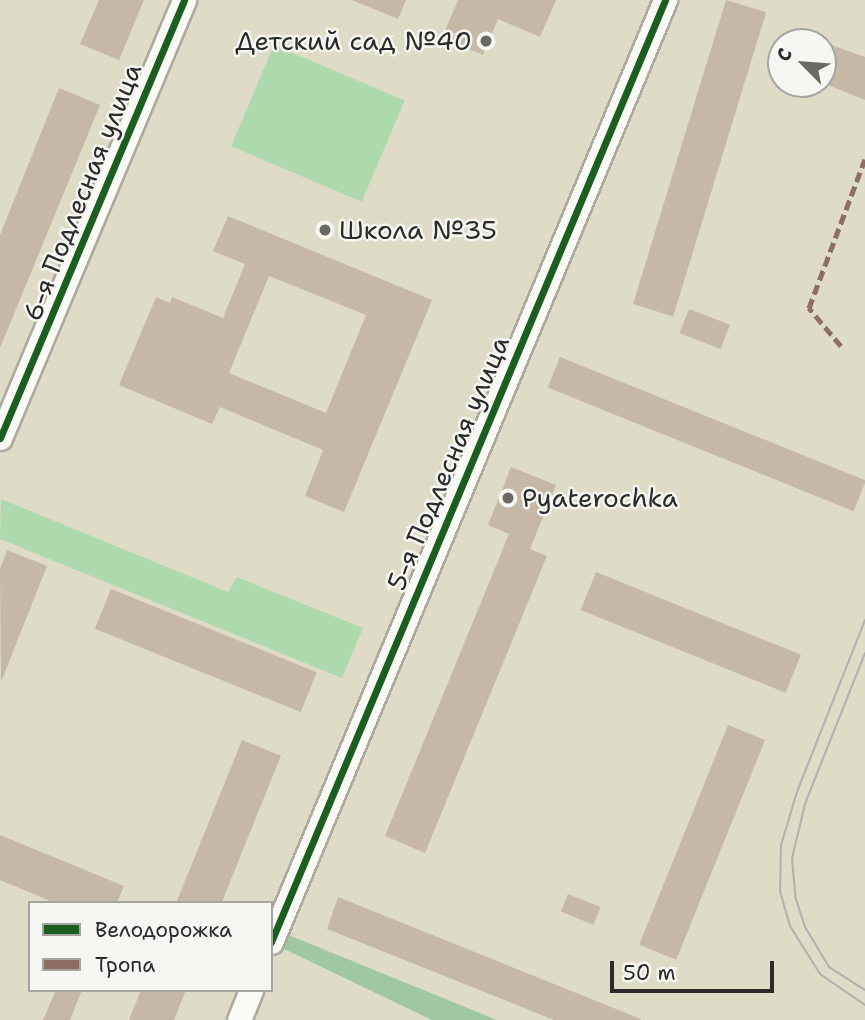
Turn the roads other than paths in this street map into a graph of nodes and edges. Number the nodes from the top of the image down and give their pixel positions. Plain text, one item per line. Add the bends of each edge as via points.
1 (184, 0) edge
2 (664, 0) edge
3 (0, 438) edge
4 (273, 937) edge
5 (250, 992) edge
6 (239, 1020) edge

1 - 3 street, 6-я Подлесная улица
2 - 4 street, 5-я Подлесная улица
5 - 6 street

